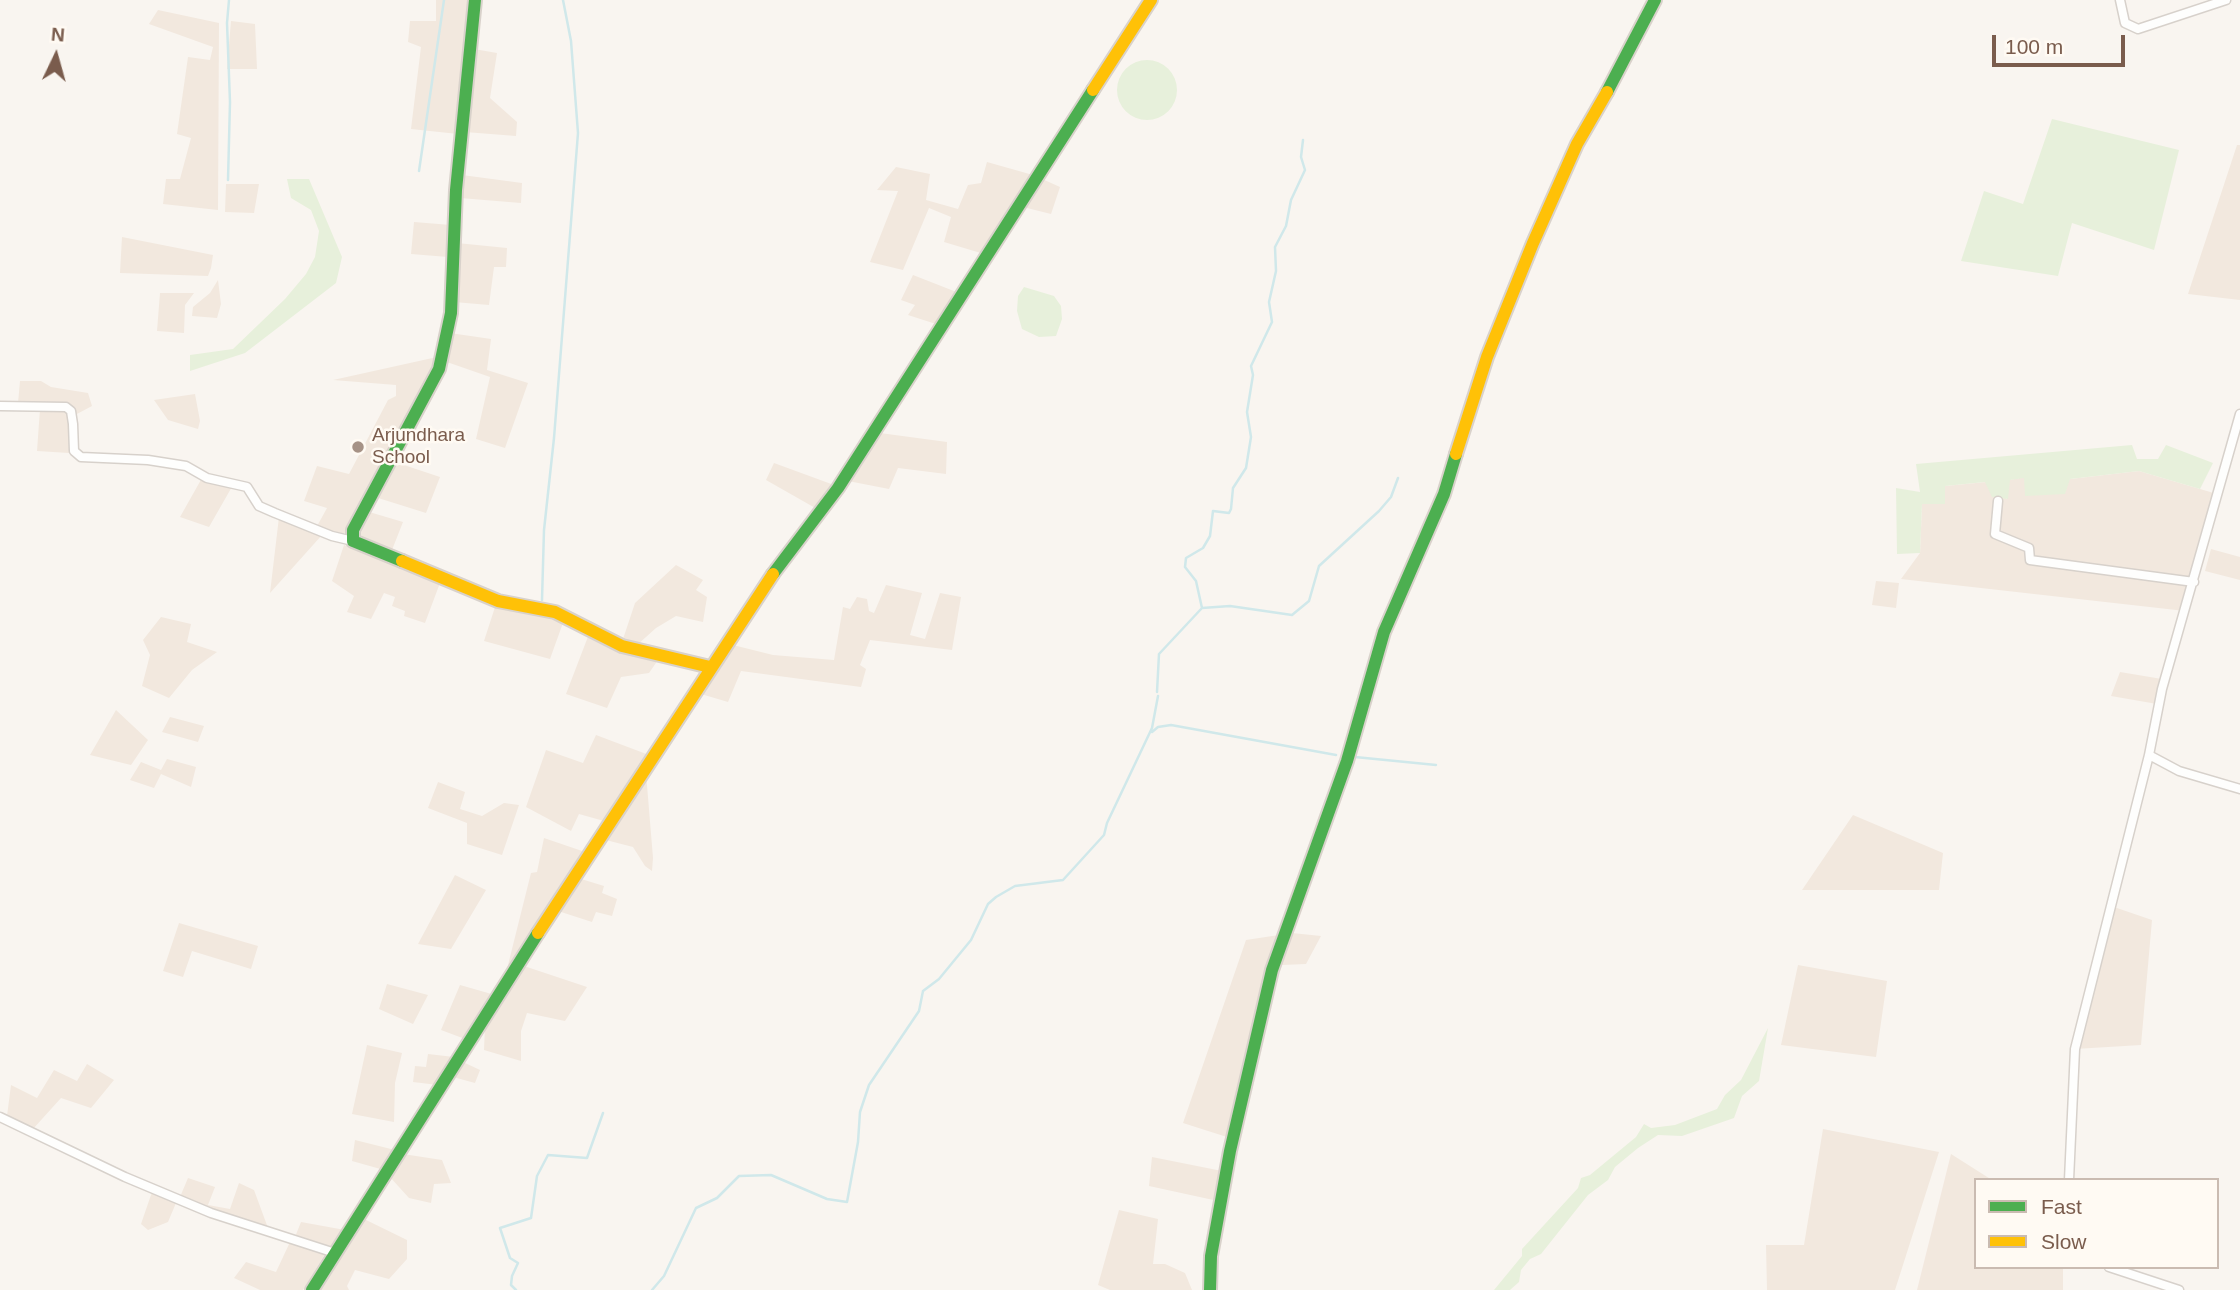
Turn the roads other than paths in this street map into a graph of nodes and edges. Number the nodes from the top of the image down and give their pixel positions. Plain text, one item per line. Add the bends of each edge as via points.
1 (475, 0) edge
2 (1152, 0) edge
3 (1655, 0) edge
4 (2120, 0) edge
5 (2226, 0) edge
6 (0, 406) edge
7 (2240, 414) edge
8 (1998, 501) dead end
9 (353, 541) junction
10 (2194, 582) junction
11 (710, 667) junction
12 (2149, 755) junction
13 (2240, 789) edge
14 (0, 1117) edge
15 (2069, 1178) edge
16 (335, 1253) junction
17 (2115, 1269) edge
18 (312, 1290) edge
19 (1210, 1290) edge
20 (2179, 1290) edge

1 - 9 street via 456,190 451,313 439,369 353,530
2 - 11 street via 845,477 785,555
3 - 19 street via 1577,144 1534,243 1487,357 1444,494 1384,632 1347,761 1272,970 1230,1150 1211,1256
4 - 5 street via 2125,23 2138,29
6 - 9 street via 66,407 71,411 74,451 81,457 186,466 207,478 247,487 259,506
7 - 10 street
8 - 10 street via 1995,534 2029,548 2030,561
9 - 11 street via 498,601 555,612 622,646
10 - 12 street via 2162,689
11 - 16 street
12 - 13 street via 2179,771
12 - 15 street via 2075,1049
14 - 16 street via 211,1213
16 - 18 street
17 - 20 street

